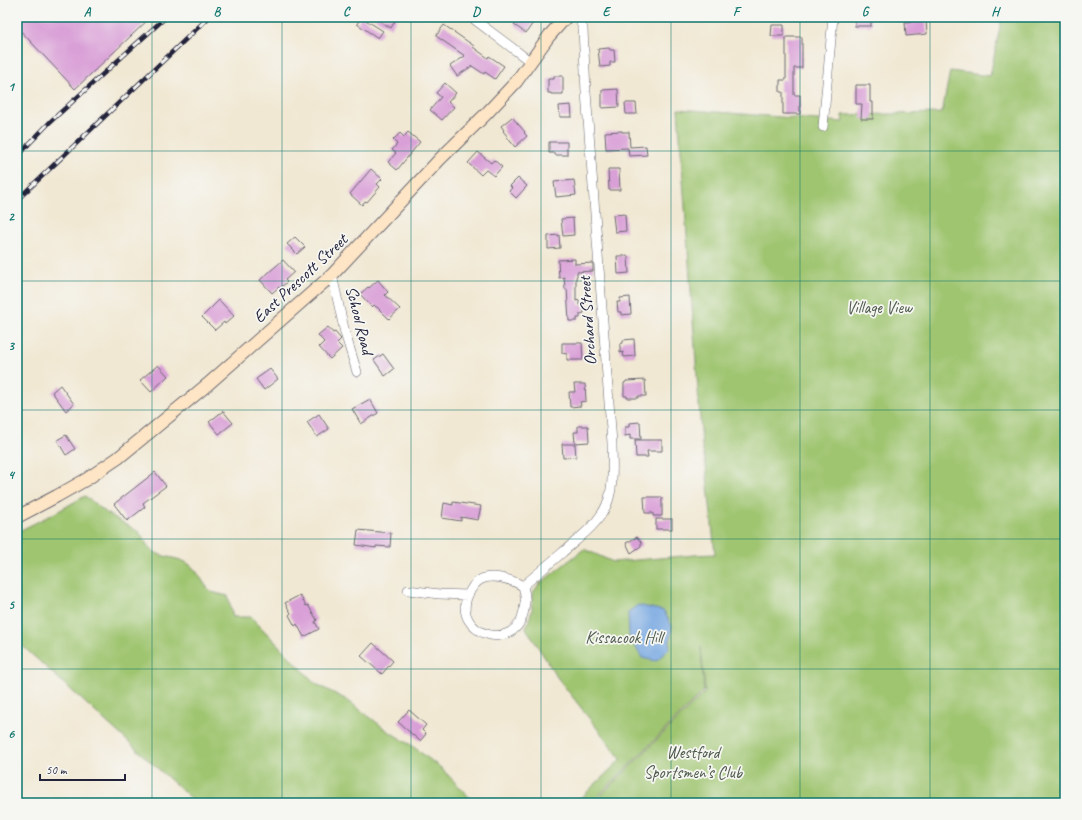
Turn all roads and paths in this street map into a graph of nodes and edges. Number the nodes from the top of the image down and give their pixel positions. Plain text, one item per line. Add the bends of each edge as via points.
1 (471, 17) edge
2 (566, 17) edge
3 (579, 17) edge
4 (833, 17) edge
5 (531, 62) junction
6 (823, 127) dead end
7 (332, 275) junction
8 (357, 372) dead end
9 (17, 517) edge
10 (523, 586) junction
11 (408, 590) dead end
12 (468, 595) junction

1 - 5 street
2 - 5 main road, East Prescott Street
3 - 10 street, Orchard Street via 582,29 612,443 612,483 606,508 590,529
4 - 6 street
5 - 7 main road, East Prescott Street via 516,82
7 - 8 street, School Road
7 - 9 main road, East Prescott Street via 118,458 58,496
10 - 12 street via 504,578 481,579 471,588
10 - 12 street via 526,600 522,618 514,630 502,636 488,635 469,621 465,612
11 - 12 street

